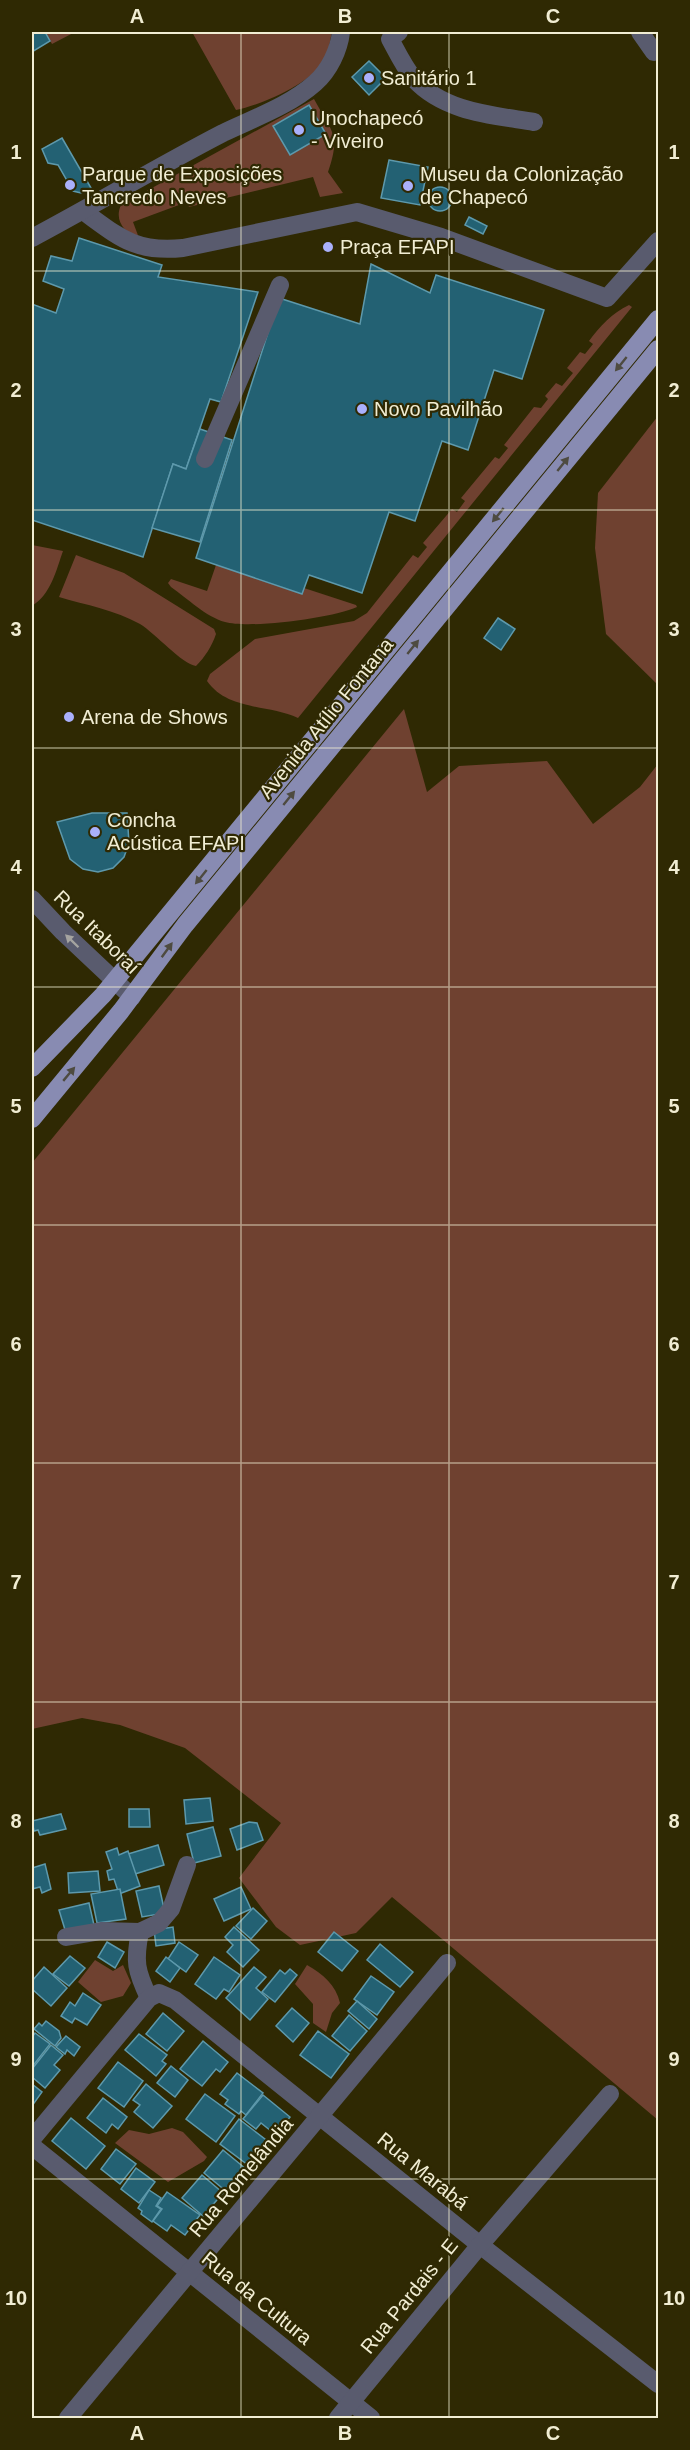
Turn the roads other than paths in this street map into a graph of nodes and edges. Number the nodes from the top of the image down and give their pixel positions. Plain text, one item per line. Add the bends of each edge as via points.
1 (341, 32) edge
2 (640, 32) edge
3 (394, 35) edge
4 (654, 52) dead end
5 (534, 122) dead end
6 (83, 211) junction
7 (32, 238) edge
8 (658, 241) edge
9 (280, 285) dead end
10 (658, 319) edge
11 (658, 349) edge
12 (205, 459) dead end
13 (32, 898) edge
14 (114, 981) junction
15 (132, 997) junction
16 (32, 1068) edge
17 (32, 1119) edge
18 (187, 1865) dead end
19 (140, 1932) junction
20 (66, 1937) dead end
21 (447, 1963) dead end
22 (154, 1995) junction
23 (610, 2094) dead end
24 (320, 2118) junction
25 (32, 2139) edge
26 (32, 2146) edge
27 (480, 2245) junction
28 (190, 2273) junction
29 (658, 2384) edge
30 (351, 2403) junction
31 (68, 2418) edge
32 (338, 2418) edge
33 (371, 2418) edge

1 - 6 street via 326,71 315,84
2 - 4 street
3 - 5 street via 413,78 434,97 473,112
6 - 7 street
6 - 8 street via 138,247 160,251 357,212 441,237 607,298
9 - 12 street
10 -> 14 main road, Avenida Atílio Fontana
15 -> 11 main road, Avenida Atílio Fontana via 185,924
14 -> 13 street, Rua Itaboraí
14 - 15 street, Rua Itaboraí
14 - 16 main road, Avenida Atílio Fontana
17 -> 15 main road, Avenida Atílio Fontana
18 - 19 street via 171,1909 159,1923
19 - 20 street via 101,1931
19 - 22 street via 135,1955 139,1978
21 - 24 street, Rua Romelândia
22 - 24 street, Rua Marabá via 175,2000
22 - 25 street
23 - 27 street, Rua Pardais - E
24 - 27 street, Rua Marabá
24 - 28 street, Rua Romelândia
26 - 28 street, Rua da Cultura
27 - 29 street, Rua Marabá
27 - 30 street, Rua Pardais - E
28 - 30 street, Rua da Cultura
28 - 31 street, Rua Romelândia
30 - 32 street, Rua Pardais - E
30 - 33 street, Rua da Cultura

